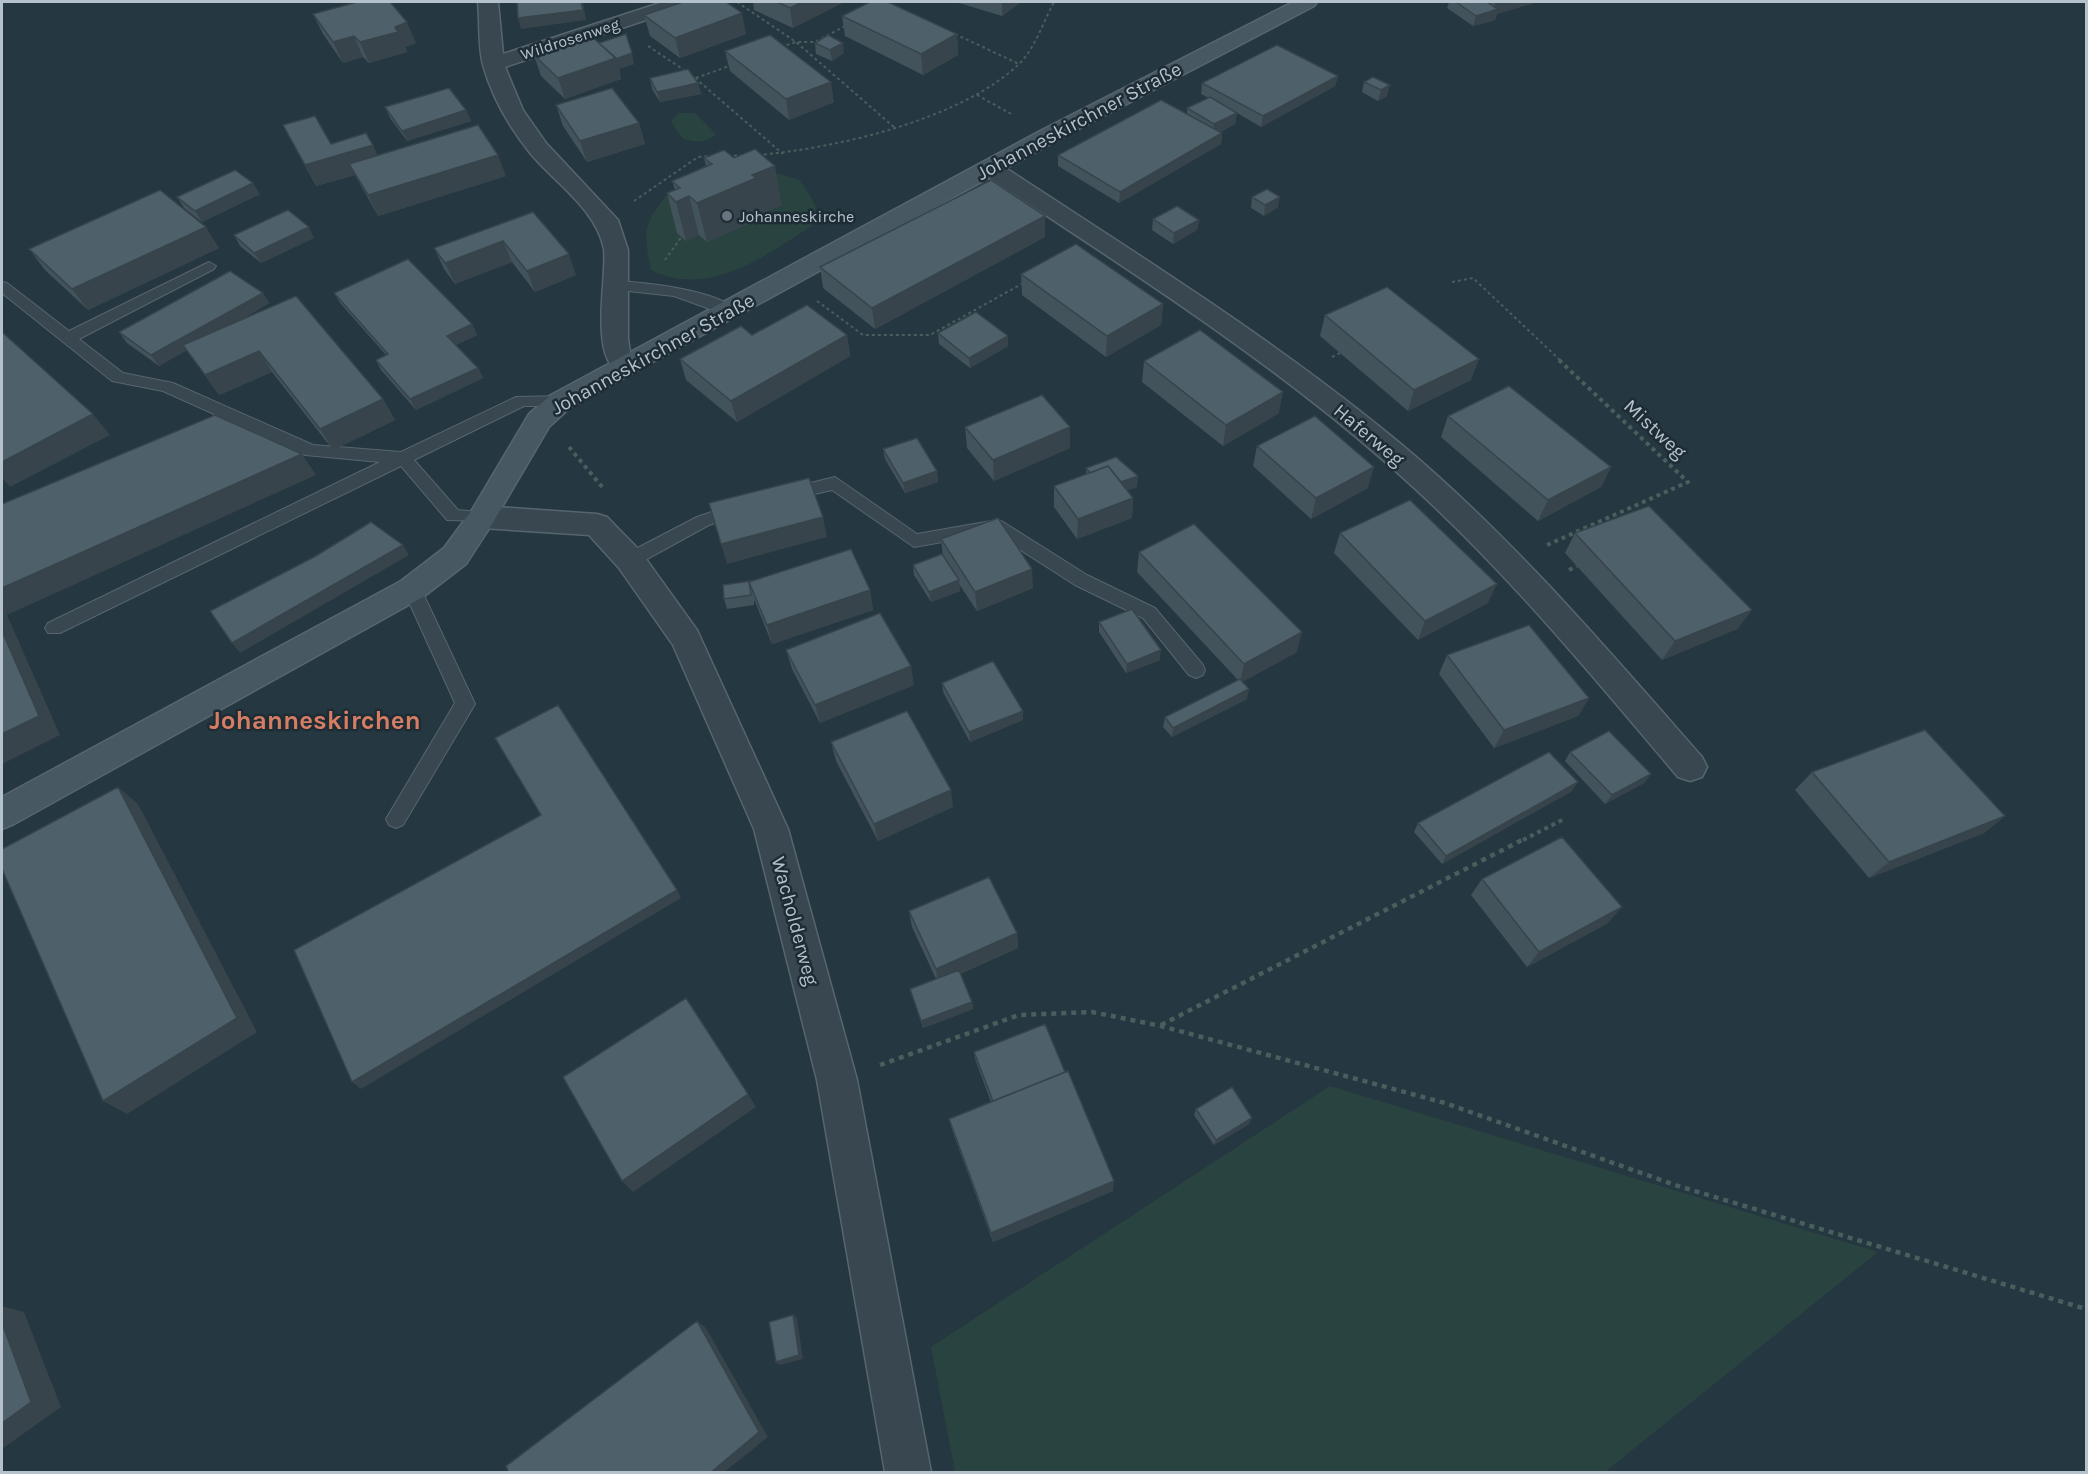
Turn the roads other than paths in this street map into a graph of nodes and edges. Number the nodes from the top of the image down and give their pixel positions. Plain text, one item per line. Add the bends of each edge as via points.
1 (488, 2) edge
2 (681, 2) edge
3 (1307, 2) edge
4 (493, 64) junction
5 (990, 168) junction
6 (209, 266) dead end
7 (2, 286) edge
8 (615, 286) junction
9 (729, 311) junction
10 (68, 338) junction
11 (626, 364) junction
12 (561, 401) junction
13 (403, 458) junction
14 (482, 517) junction
15 (626, 555) junction
16 (412, 589) junction
17 (54, 628) dead end
18 (1196, 670) dead end
19 (1690, 767) dead end
20 (2, 814) edge
21 (396, 819) dead end
22 (908, 1473) edge

1 - 4 street
2 - 4 street, Wildrosenweg
3 - 5 street, Johanneskirchner Straße
4 - 8 street via 512,110 538,148 606,220 616,250
5 - 9 street, Johanneskirchner Straße
5 - 19 street, Haferweg via 1296,374 1394,454 1533,586
6 - 10 lane
7 - 10 lane
8 - 9 lane via 644,286 704,299
8 - 11 street via 616,347
9 - 11 street, Johanneskirchner Straße
10 - 13 lane via 118,377 167,387 311,451
11 - 12 street, Johanneskirchner Straße
12 - 13 lane via 522,401
12 - 14 street, Johanneskirchner Straße via 538,421
13 - 14 lane via 453,516
13 - 17 lane
14 - 15 street, Wacholderweg via 597,525
14 - 16 street, Johanneskirchner Straße via 455,556
15 - 18 lane via 760,501 836,483 914,541 997,526 1081,580 1149,613
15 - 22 street, Wacholderweg via 686,639 771,829 837,1080
16 - 20 street, Johanneskirchner Straße
16 - 21 lane via 465,704

